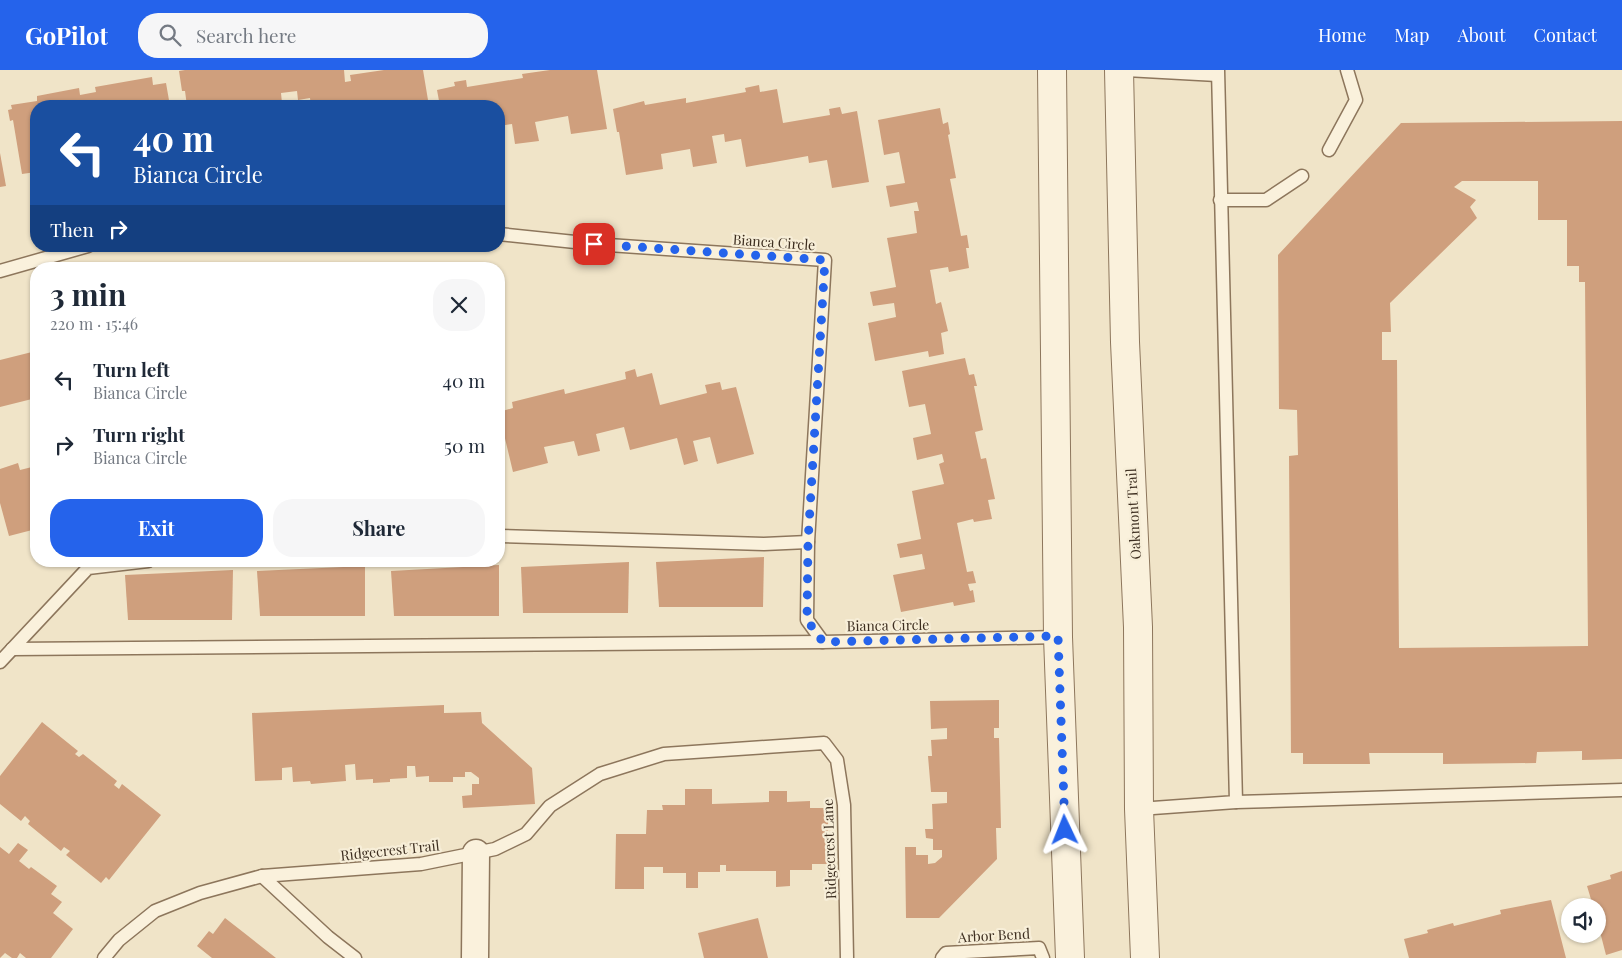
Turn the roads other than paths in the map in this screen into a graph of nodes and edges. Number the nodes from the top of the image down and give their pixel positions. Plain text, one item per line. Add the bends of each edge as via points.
1 (1052, 70) edge
2 (1120, 70) edge
3 (1126, 70) edge
4 (1347, 70) edge
5 (1218, 73) edge
6 (1329, 150) dead end
7 (1302, 176) dead end
8 (1220, 200) junction
9 (505, 235) edge
10 (67, 252) edge
11 (30, 262) edge
12 (32, 262) edge
13 (0, 271) edge
14 (505, 536) edge
15 (808, 542) junction
16 (97, 567) edge
17 (1058, 636) junction
18 (823, 642) junction
19 (12, 649) junction
20 (0, 662) edge
21 (824, 743) joint
22 (1622, 790) edge
23 (1236, 802) junction
24 (1139, 809) junction
25 (476, 853) junction
26 (262, 876) junction
27 (104, 958) edge
28 (355, 958) edge
29 (475, 958) edge
30 (847, 958) edge
31 (942, 958) edge
32 (1043, 958) edge
33 (1070, 958) edge
34 (1145, 958) edge

1 - 17 street
2 - 24 street, Oakmont Trail via 1125,342 1138,627
3 - 5 lane
4 - 6 lane via 1356,100
5 - 8 lane
7 - 8 lane via 1266,200
8 - 23 lane
9 - 15 lane, Bianca Circle via 825,260
10 - 12 lane
11 - 13 lane
14 - 15 lane via 764,544
15 - 18 lane, Bianca Circle via 807,620
16 - 19 lane via 88,568
17 - 18 lane, Bianca Circle
17 - 33 street
18 - 19 lane
19 - 20 lane
21 - 25 lane, Ridgecrest Trail via 664,754 600,774 550,806 526,834 495,849
21 - 30 lane, Ridgecrest Lane via 837,760 844,806
22 - 23 lane
23 - 24 lane
24 - 34 street, Oakmont Trail
25 - 26 lane, Ridgecrest Trail via 421,864
25 - 29 street
26 - 27 lane, Ridgecrest Trail via 200,893 155,911 119,940
26 - 28 lane
31 - 32 lane, Arbor Bend via 946,953 1039,948

